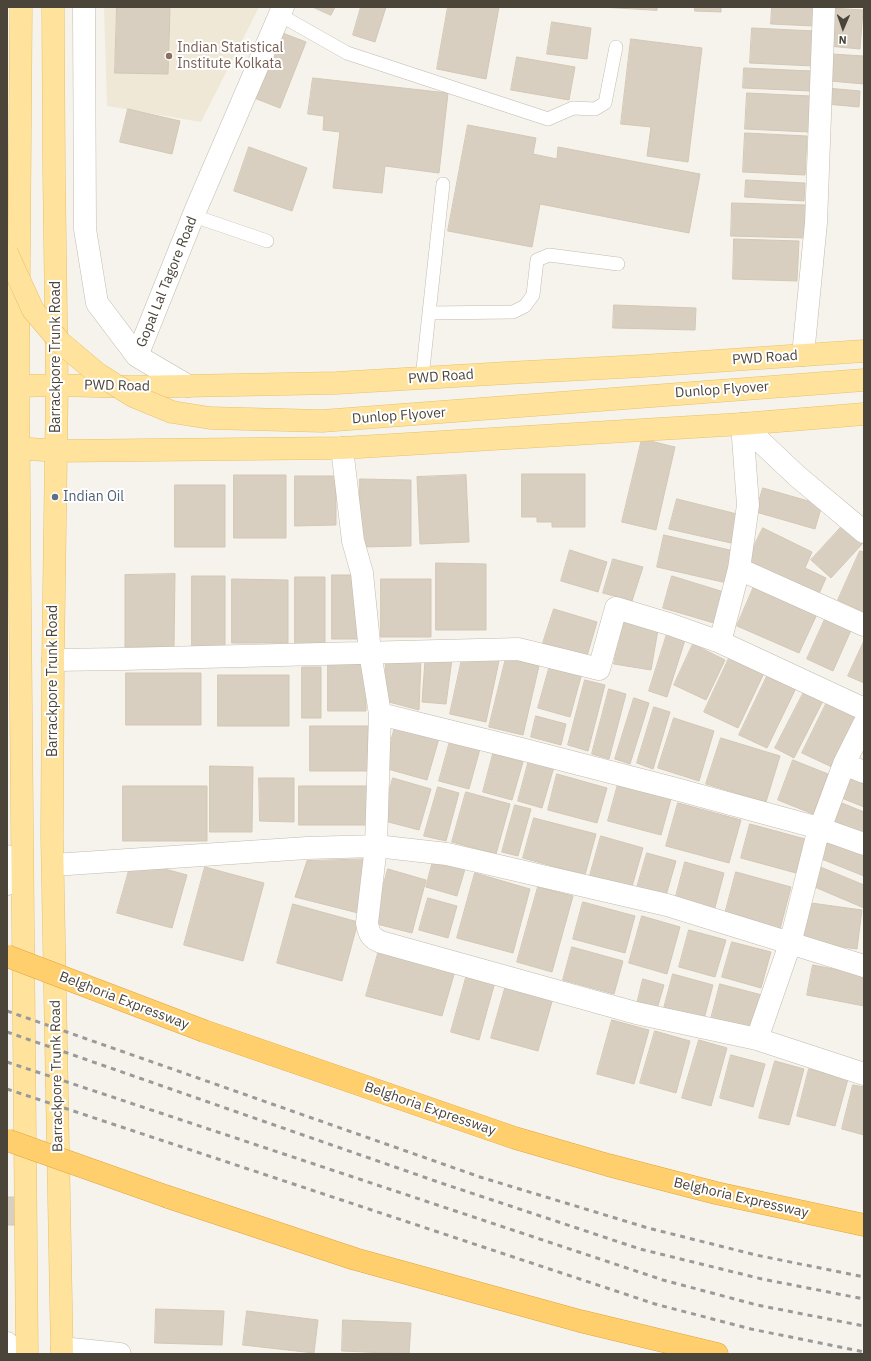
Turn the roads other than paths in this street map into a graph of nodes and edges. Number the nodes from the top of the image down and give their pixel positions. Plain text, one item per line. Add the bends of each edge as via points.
1 (21, 7) edge
2 (53, 7) edge
3 (84, 7) edge
4 (824, 7) edge
5 (281, 11) edge
6 (616, 47) dead end
7 (443, 184) dead end
8 (194, 216) junction
9 (13, 226) edge
10 (267, 241) dead end
11 (7, 253) edge
12 (618, 264) dead end
13 (429, 313) junction
14 (864, 351) edge
15 (803, 355) junction
16 (137, 356) junction
17 (422, 378) junction
18 (864, 380) edge
19 (57, 385) junction
20 (18, 386) junction
21 (188, 386) junction
22 (864, 414) edge
23 (742, 424) junction
24 (18, 448) junction
25 (342, 448) junction
26 (56, 451) junction
27 (864, 532) edge
28 (739, 569) junction
29 (864, 625) edge
30 (720, 642) junction
31 (370, 652) junction
32 (53, 660) junction
33 (864, 709) edge
34 (380, 714) junction
35 (864, 724) edge
36 (844, 764) junction
37 (864, 772) edge
38 (819, 828) junction
39 (864, 844) edge
40 (376, 846) junction
41 (7, 856) edge
42 (53, 865) junction
43 (7, 884) edge
44 (790, 944) junction
45 (7, 956) edge
46 (864, 966) edge
47 (757, 1039) junction
48 (864, 1074) edge
49 (7, 1140) edge
50 (864, 1225) edge
51 (7, 1343) edge
52 (62, 1351) edge
53 (18, 1354) edge
54 (27, 1354) edge
55 (120, 1354) edge
56 (717, 1354) edge

1 - 9 main road
2 - 19 main road, Barrackpore Trunk Road
3 - 16 street, Gopal Lal Tagore Road via 85,229 97,303
4 - 15 street via 816,223
5 - 6 lane via 347,52 548,119 573,108 595,109 605,103
5 - 8 street, Gopal Lal Tagore Road
7 - 13 lane
8 - 10 lane
8 - 16 street, Gopal Lal Tagore Road
9 - 20 main road
11 - 18 main road, Dunlop Flyover, bridge via 33,310 61,343 98,374 133,396 172,412 210,418 322,422
12 - 13 lane via 549,256 537,260 533,295 525,306 513,312
13 - 17 lane
14 - 15 main road, PWD Road
15 - 17 main road, PWD Road
16 - 21 street
17 - 21 main road, PWD Road via 336,383
19 - 20 main road, PWD Road
19 - 21 main road, PWD Road
19 - 26 main road, Barrackpore Trunk Road
20 - 24 main road
22 - 23 main road
23 - 25 main road
23 - 27 street via 797,476
23 - 28 street via 748,505
24 - 26 main road
24 - 54 main road
25 - 26 main road
25 - 31 street via 353,541 362,573
26 - 32 main road, Barrackpore Trunk Road
28 - 29 street
28 - 30 street
30 - 31 street via 616,608 599,669 518,649
30 - 33 street
31 - 32 street
31 - 34 street
32 - 42 main road, Barrackpore Trunk Road
34 - 38 street
34 - 40 street
35 - 36 street
36 - 37 street
36 - 38 street
38 - 39 street
38 - 44 street
40 - 42 street via 307,848
40 - 44 street via 447,854 667,905
40 - 47 street via 367,923 368,933 372,938 636,1013
41 - 43 street
42 - 52 main road, Barrackpore Trunk Road
44 - 46 street
44 - 47 street
45 - 50 highway, Belghoria Expressway, bridge via 204,1031 515,1138 716,1193
47 - 48 street
49 - 56 highway, bridge via 168,1198 355,1259 580,1321
51 - 53 street
52 - 55 street

